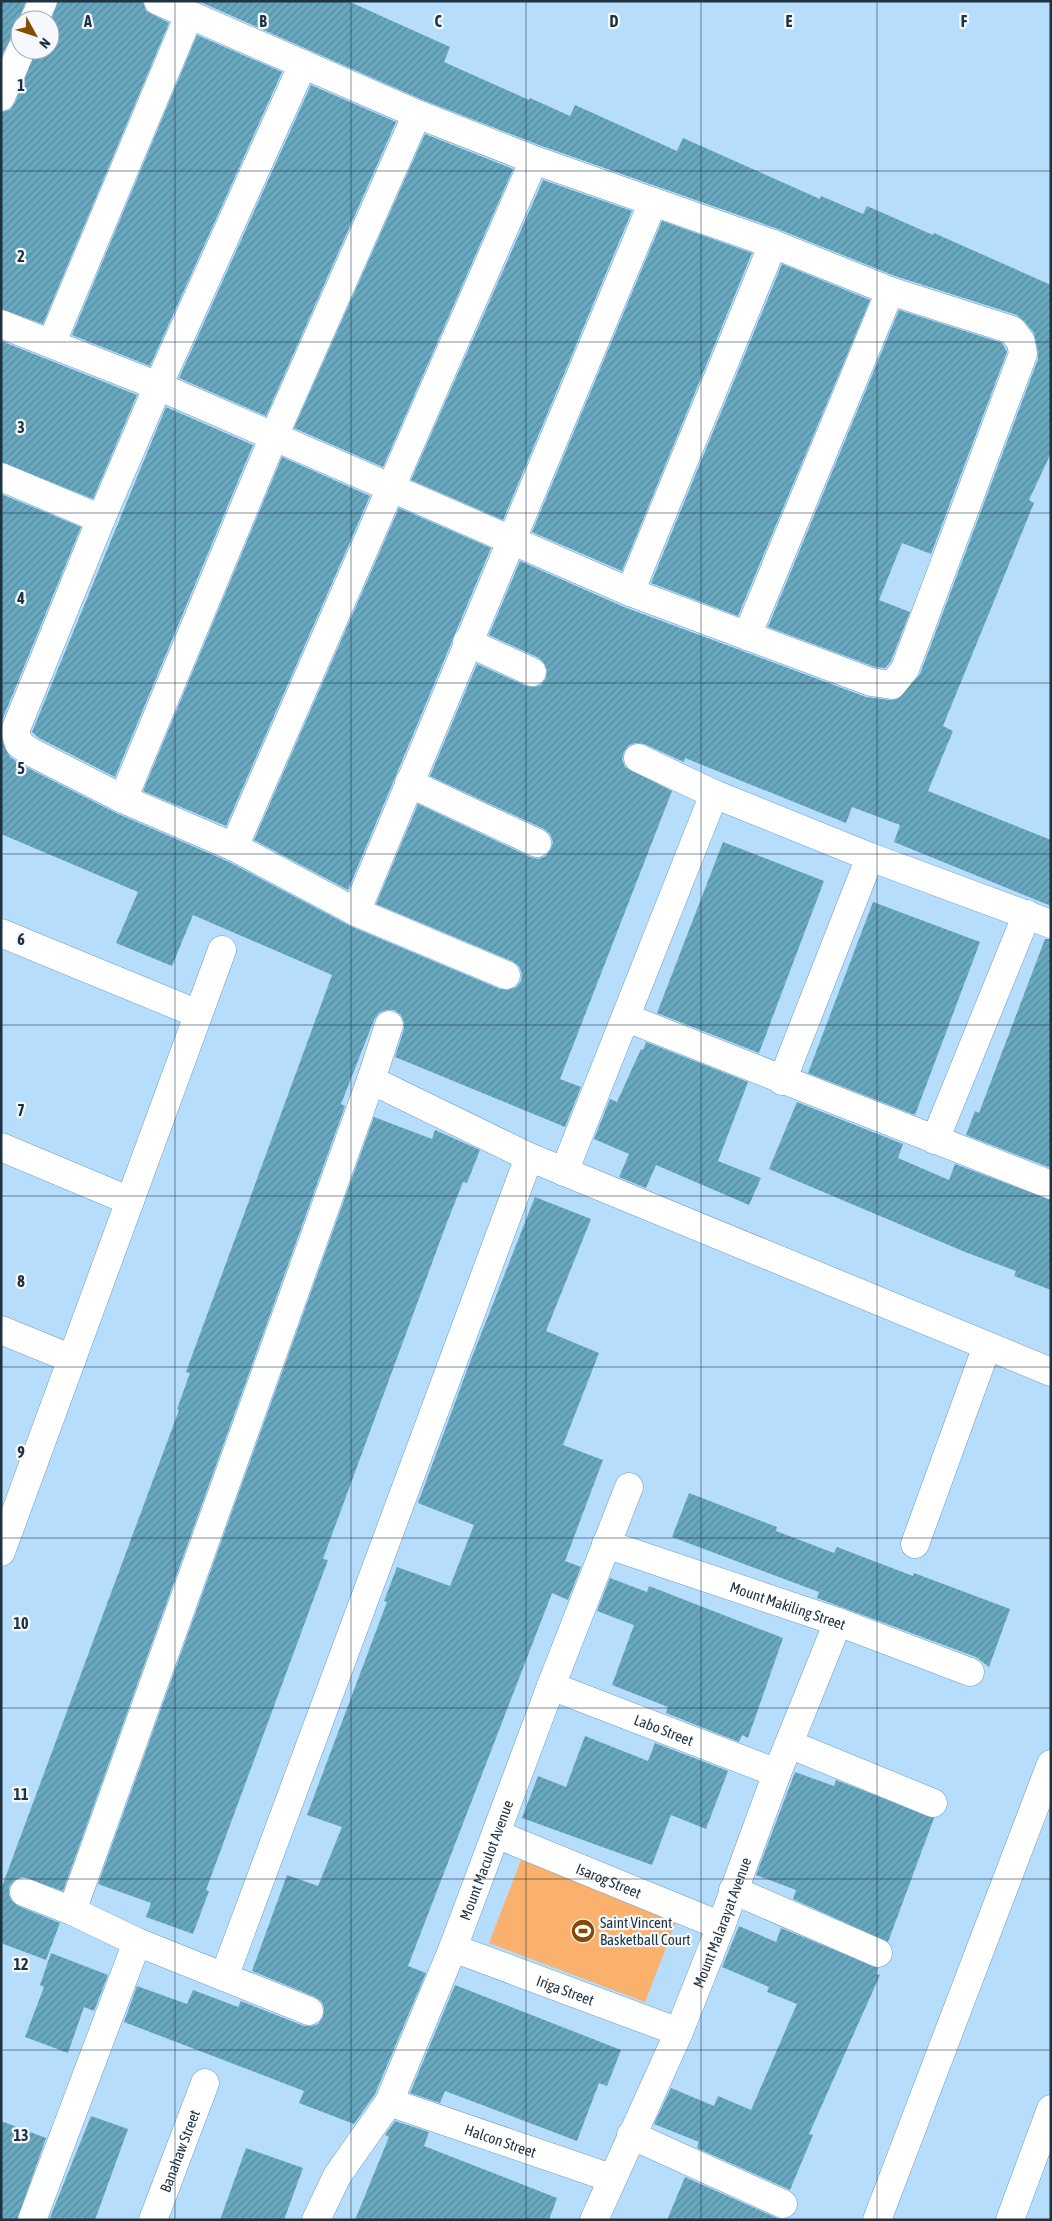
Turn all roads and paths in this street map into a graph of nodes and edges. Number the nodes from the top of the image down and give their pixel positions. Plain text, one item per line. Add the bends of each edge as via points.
1 (158, 1) edge
2 (189, 15) junction
3 (18, 60) edge
4 (303, 64) junction
5 (1, 97) edge
6 (417, 114) junction
7 (534, 160) junction
8 (653, 202) junction
9 (773, 244) junction
10 (890, 291) junction
11 (1, 324) edge
12 (52, 342) junction
13 (158, 386) junction
14 (274, 436) junction
15 (1, 477) edge
16 (391, 487) junction
17 (101, 519) junction
18 (510, 540) junction
19 (630, 592) junction
20 (747, 636) junction
21 (467, 642) junction
22 (532, 672) dead end
23 (638, 758) dead end
24 (409, 783) junction
25 (714, 794) junction
26 (123, 799) junction
27 (537, 842) dead end
28 (234, 847) junction
29 (870, 857) junction
30 (356, 912) junction
31 (1039, 919) edge
32 (1, 933) edge
33 (222, 950) dead end
34 (506, 975) dead end
35 (198, 1014) junction
36 (626, 1018) junction
37 (389, 1025) dead end
38 (371, 1080) junction
39 (782, 1081) junction
40 (935, 1140) junction
41 (1, 1147) edge
42 (529, 1157) junction
43 (564, 1172) junction
44 (1051, 1185) edge
45 (130, 1201) junction
46 (1, 1330) edge
47 (987, 1346) junction
48 (72, 1359) junction
49 (1051, 1372) edge
50 (629, 1487) dead end
51 (606, 1544) junction
52 (915, 1544) dead end
53 (1, 1552) edge
54 (838, 1622) junction
55 (970, 1672) dead end
56 (552, 1686) junction
57 (789, 1744) junction
58 (1051, 1764) edge
59 (777, 1773) junction
60 (933, 1803) dead end
61 (496, 1834) junction
62 (733, 1890) junction
63 (24, 1892) dead end
64 (72, 1911) junction
65 (721, 1926) junction
66 (138, 1942) junction
67 (453, 1948) junction
68 (878, 1953) dead end
69 (224, 1977) junction
70 (309, 2011) dead end
71 (679, 2032) junction
72 (205, 2083) dead end
73 (389, 2102) junction
74 (1051, 2109) edge
75 (631, 2135) junction
76 (611, 2178) junction
77 (783, 2204) dead end
78 (32, 2220) edge
79 (153, 2220) edge
80 (316, 2220) edge
81 (594, 2220) edge
82 (877, 2220) edge
83 (1010, 2220) edge

1 - 2 street
2 - 4 street
2 - 12 street
3 - 5 street
4 - 6 street
4 - 13 street
6 - 7 street
6 - 14 street
7 - 8 street
7 - 16 street
8 - 9 street
8 - 18 street
9 - 10 street
9 - 19 street
10 - 20 street
10 - 20 street via 1012,330 1021,342 1023,354 905,669 892,685 871,682
11 - 12 street
12 - 13 street
13 - 14 street
13 - 17 street
14 - 16 street
14 - 26 street
15 - 17 street
16 - 18 street
16 - 28 street
17 - 26 street via 15,731 19,744 31,752
18 - 19 street
18 - 21 street
19 - 20 street
21 - 22 street
21 - 24 street
23 - 25 street
24 - 27 street
24 - 30 street
25 - 29 street
25 - 36 street
26 - 28 street
28 - 30 street
29 - 31 street
29 - 39 street
30 - 34 street
31 - 40 street
32 - 35 street
33 - 35 street
35 - 45 street
36 - 39 street
36 - 43 street
37 - 38 street
38 - 42 street
38 - 64 street
39 - 40 street
40 - 44 street
41 - 45 street
42 - 43 street
42 - 69 street
43 - 47 street
45 - 48 street
46 - 48 street
47 - 49 street
47 - 52 street
48 - 53 street
50 - 51 street, Mount Maculot Avenue
51 - 54 street, Mount Makiling Street
51 - 56 street, Mount Maculot Avenue
54 - 55 street, Mount Makiling Street
54 - 57 street, Mount Malarayat Avenue
56 - 59 street, Labo Street
56 - 61 street, Mount Maculot Avenue
57 - 59 street, Mount Malarayat Avenue
57 - 60 street
58 - 82 street
59 - 62 street, Mount Malarayat Avenue
61 - 65 street, Isarog Street
61 - 67 street, Mount Maculot Avenue
62 - 65 street, Mount Malarayat Avenue
62 - 68 street
63 - 64 street
64 - 66 street
65 - 71 street, Mount Malarayat Avenue
66 - 69 street
66 - 78 street
67 - 71 street, Iriga Street
67 - 73 street, Mount Maculot Avenue
69 - 70 street
71 - 75 street, Mount Malarayat Avenue
72 - 79 street, Banahaw Street
73 - 76 street, Halcon Street
73 - 80 street, Mount Maculot Avenue via 337,2176
74 - 83 street
75 - 76 street, Mount Malarayat Avenue
75 - 77 street
76 - 81 street, Mount Malarayat Avenue

